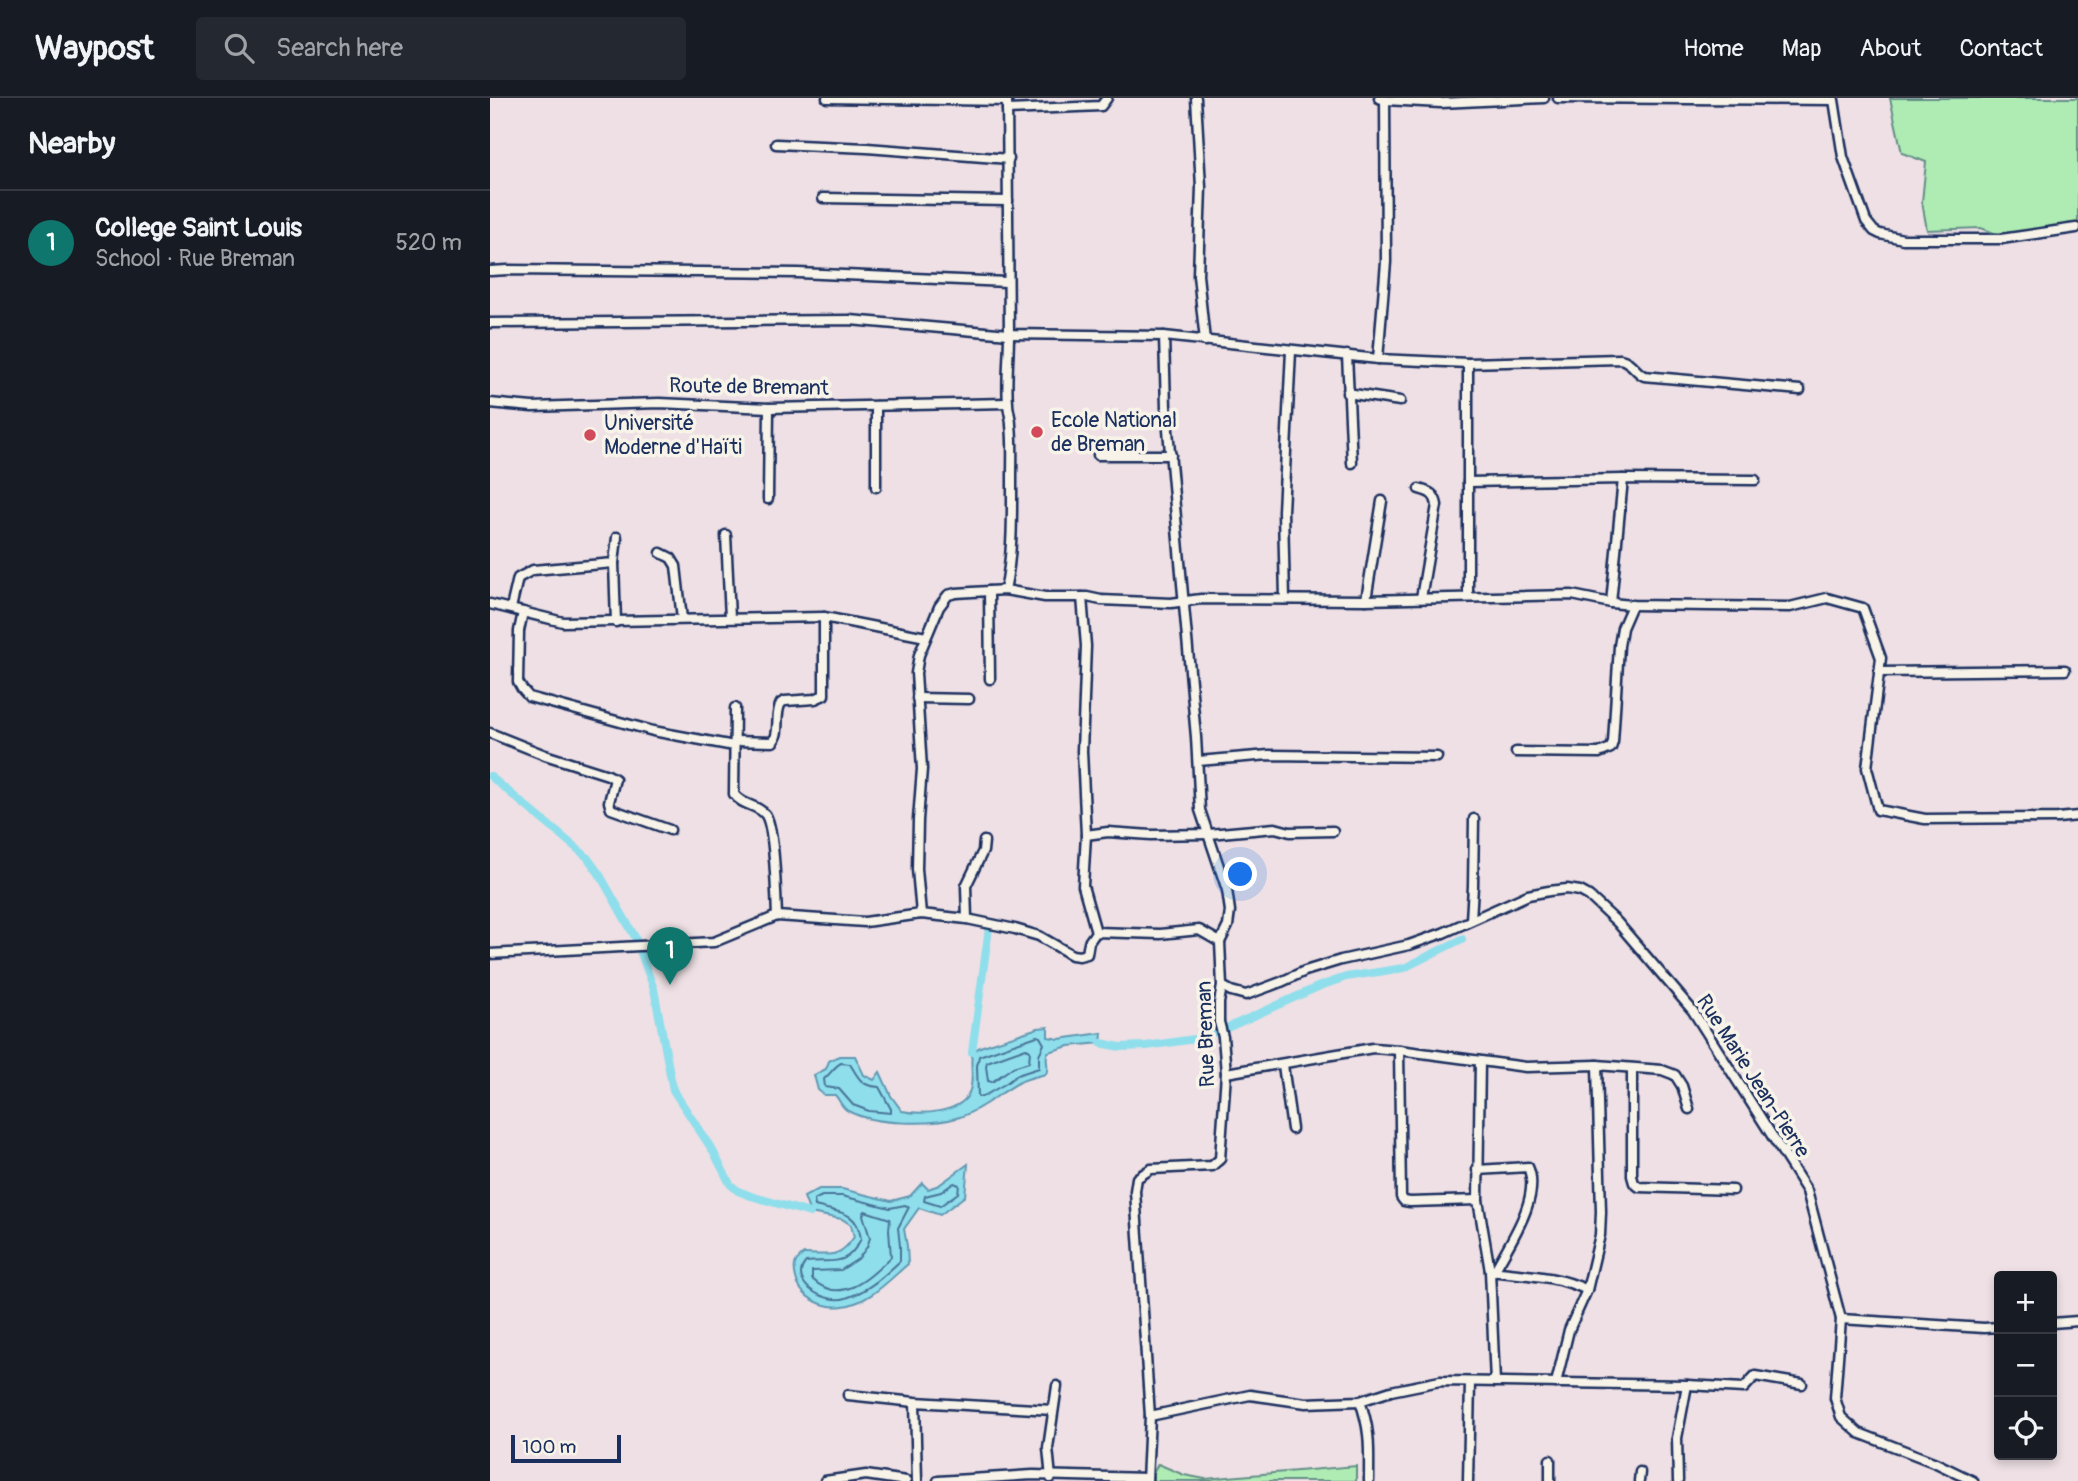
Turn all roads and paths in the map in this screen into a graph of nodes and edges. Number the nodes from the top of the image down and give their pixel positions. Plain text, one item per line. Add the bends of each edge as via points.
1 (827, 98) edge
2 (1107, 98) edge
3 (1196, 98) edge
4 (1544, 98) edge
5 (1558, 98) edge
6 (1382, 99) edge
7 (1596, 99) edge
8 (1007, 103) edge
9 (776, 144) dead end
10 (1009, 159) junction
11 (823, 198) dead end
12 (1008, 201) junction
13 (2076, 228) dead end
14 (490, 271) edge
15 (1007, 282) junction
16 (490, 323) edge
17 (1009, 334) junction
18 (1164, 336) junction
19 (1205, 341) junction
20 (1291, 351) junction
21 (1347, 355) junction
22 (1378, 359) junction
23 (1468, 363) junction
24 (1800, 390) dead end
25 (1347, 393) junction
26 (1400, 401) dead end
27 (490, 403) edge
28 (1007, 403) junction
29 (876, 406) junction
30 (769, 408) junction
31 (1098, 455) dead end
32 (1171, 456) junction
33 (1352, 463) dead end
34 (1623, 479) junction
35 (1755, 480) dead end
36 (1468, 482) junction
37 (876, 487) dead end
38 (1419, 489) dead end
39 (768, 499) dead end
40 (1382, 500) dead end
41 (726, 536) dead end
42 (617, 537) dead end
43 (661, 553) dead end
44 (614, 563) junction
45 (1005, 590) junction
46 (989, 591) junction
47 (1083, 597) junction
48 (1468, 597) junction
49 (1285, 598) junction
50 (1421, 598) junction
51 (1182, 600) junction
52 (1366, 600) junction
53 (1611, 603) junction
54 (490, 604) edge
55 (1632, 605) junction
56 (511, 608) junction
57 (523, 612) junction
58 (824, 617) junction
59 (730, 618) junction
60 (682, 620) junction
61 (616, 622) junction
62 (926, 637) junction
63 (2065, 670) dead end
64 (1879, 672) junction
65 (990, 679) dead end
66 (917, 698) junction
67 (969, 699) dead end
68 (735, 708) dead end
69 (490, 733) edge
70 (734, 744) junction
71 (1516, 752) dead end
72 (1437, 757) dead end
73 (1198, 761) junction
74 (2078, 816) edge
75 (1474, 819) dead end
76 (670, 830) dead end
77 (1333, 831) dead end
78 (1209, 834) junction
79 (1086, 835) junction
80 (984, 841) dead end
81 (921, 914) junction
82 (778, 916) junction
83 (967, 919) junction
84 (1471, 920) junction
85 (1096, 932) junction
86 (1220, 942) junction
87 (490, 954) edge
88 (1222, 986) junction
89 (1399, 1050) junction
90 (1479, 1061) junction
91 (1283, 1065) junction
92 (1597, 1065) junction
93 (1632, 1068) junction
94 (1226, 1073) junction
95 (1689, 1109) dead end
96 (1292, 1129) dead end
97 (1477, 1170) junction
98 (1733, 1190) dead end
99 (1478, 1200) junction
100 (1492, 1271) junction
101 (1587, 1290) junction
102 (1841, 1319) junction
103 (2078, 1321) edge
104 (2057, 1323) edge
105 (1994, 1327) edge
106 (1470, 1382) junction
107 (1494, 1382) junction
108 (1556, 1383) junction
109 (1802, 1384) dead end
110 (1688, 1385) junction
111 (1057, 1386) dead end
112 (848, 1395) dead end
113 (1360, 1401) junction
114 (915, 1402) junction
115 (1053, 1410) junction
116 (1150, 1416) junction
117 (1550, 1461) dead end
118 (1051, 1478) edge
119 (1147, 1480) edge
120 (825, 1481) edge
121 (906, 1481) edge
122 (917, 1481) edge
123 (938, 1481) edge
124 (1368, 1481) edge
125 (1468, 1481) edge
126 (1550, 1481) edge
127 (1678, 1481) edge
128 (1973, 1481) edge

1 - 8 street
2 - 8 street via 1101,106
3 - 19 street via 1201,187 1198,275
4 - 6 street via 1441,103
5 - 7 street
6 - 22 street via 1386,262
7 - 13 street via 1834,100 1843,157 1866,221 1874,231 1903,239 2001,239
8 - 10 street
9 - 10 street
10 - 12 street
11 - 12 street
12 - 15 street
14 - 15 street via 798,273
15 - 17 street
16 - 17 street via 850,320
17 - 18 street
17 - 28 street
18 - 19 street
18 - 32 street, Rue Breman
19 - 20 street
20 - 21 street
20 - 49 street via 1283,511
21 - 22 street
21 - 25 street
22 - 23 street
23 - 24 street via 1620,359 1644,376
23 - 36 street
25 - 26 street
25 - 33 street
27 - 30 street, Route de Bremant
28 - 29 street, Route de Bremant
28 - 45 street via 1012,539
29 - 30 street, Route de Bremant
29 - 37 street
30 - 39 street
31 - 32 street
32 - 51 street, Rue Breman
34 - 35 street
34 - 36 street
34 - 53 street
36 - 48 street
38 - 50 street via 1436,497 1437,505
40 - 52 street
41 - 59 street
42 - 44 street
43 - 60 street via 676,566
44 - 56 street via 533,570 518,578
44 - 61 street
45 - 46 street
45 - 47 street
46 - 62 street via 948,595
46 - 65 street
47 - 51 street
47 - 79 street
48 - 50 street
48 - 53 street via 1572,594
49 - 51 street
49 - 52 street
50 - 52 street
51 - 73 street, Rue Breman
53 - 55 street
54 - 56 street
55 - 64 street via 1790,607 1827,598 1863,608 1881,658
55 - 71 street via 1622,628 1611,748 1599,753
56 - 57 street
57 - 61 street via 563,622
57 - 70 street via 519,682 529,697 653,731
58 - 59 street
58 - 62 street
58 - 70 street via 824,695 781,703 775,741
59 - 60 street
60 - 61 street
62 - 66 street via 916,673
63 - 64 street
64 - 74 street via 1867,768 1878,810 1925,819
66 - 67 street
66 - 81 street via 922,769 917,869
68 - 70 street
69 - 76 street via 608,775 615,779 611,809
70 - 82 street via 734,794 738,802 766,815 771,830
72 - 73 street via 1269,755
73 - 78 street, Rue Breman via 1200,810
75 - 84 street
77 - 78 street via 1275,828
78 - 79 street
78 - 86 street, Rue Breman via 1230,911
79 - 85 street via 1083,886
80 - 83 street via 966,886
81 - 82 street via 865,922
81 - 83 street
82 - 87 street via 714,942
83 - 85 street via 1039,936 1079,956 1087,954
84 - 88 street, Rue Marie Jean-Pierre via 1409,945 1317,967 1246,995
84 - 102 street, Rue Marie Jean-Pierre via 1528,895 1567,889 1589,896 1616,922 1693,1011 1807,1191
85 - 86 street via 1199,930
86 - 88 street, Rue Breman
88 - 94 street, Rue Breman via 1219,1023
89 - 90 street
89 - 91 street via 1373,1048
89 - 99 street via 1401,1197 1410,1202
90 - 92 street via 1526,1067
90 - 97 street
91 - 94 street
91 - 96 street
92 - 93 street
92 - 101 street via 1600,1235
93 - 95 street via 1675,1074
93 - 98 street via 1634,1183 1639,1187
94 - 116 street, Rue Breman via 1220,1159 1212,1166 1151,1169 1137,1178
97 - 99 street
97 - 100 street via 1530,1170 1525,1214
99 - 100 street
100 - 101 street via 1548,1278
100 - 107 street
101 - 108 street via 1569,1330
102 - 105 street
102 - 128 street, Rue Marie Jean-Pierre via 1835,1398 1841,1417 1859,1433
103 - 104 street
106 - 107 street
106 - 113 street via 1440,1381
106 - 125 street
107 - 108 street
108 - 110 street
109 - 110 street via 1755,1376 1744,1388
110 - 127 street via 1677,1438
111 - 115 street
112 - 114 street
113 - 116 street via 1306,1403 1250,1395
113 - 124 street via 1369,1438
114 - 115 street
114 - 122 street
115 - 118 street via 1048,1448
116 - 119 street, Rue Breman
117 - 126 street
118 - 119 street
118 - 123 street
120 - 121 street via 866,1475

